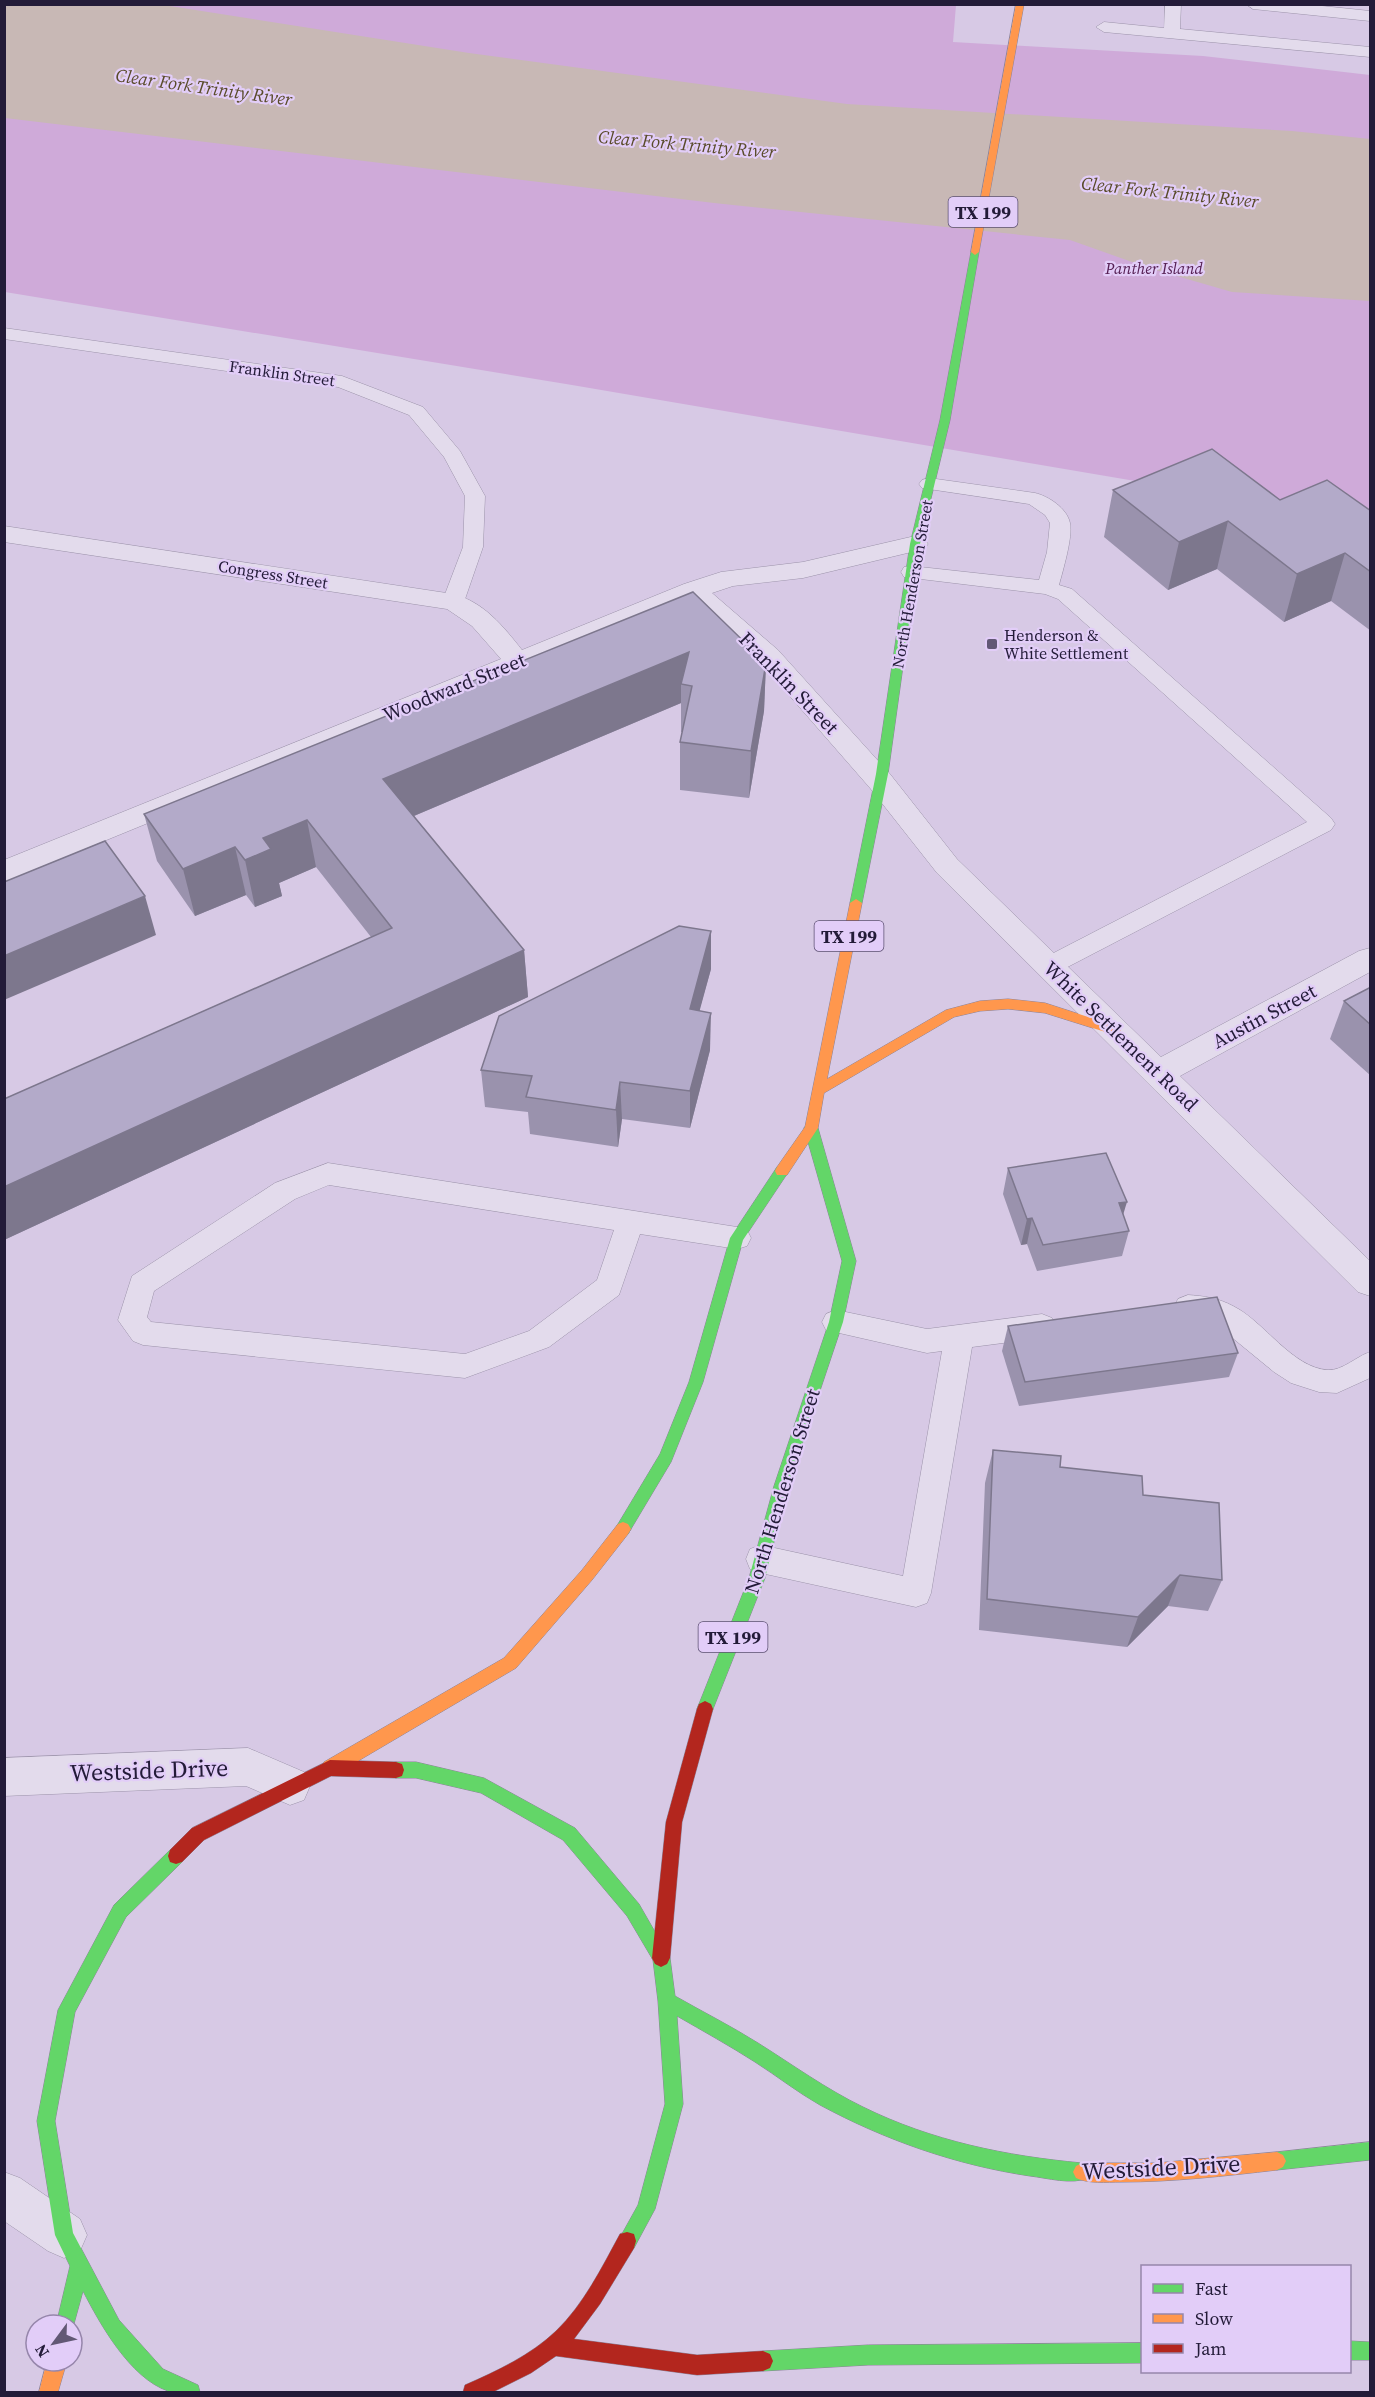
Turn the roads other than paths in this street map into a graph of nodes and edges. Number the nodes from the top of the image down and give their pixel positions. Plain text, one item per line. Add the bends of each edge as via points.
1 (1020, 4) edge
2 (1173, 4) edge
3 (1253, 4) edge
4 (1371, 16) edge
5 (1104, 27) dead end
6 (1172, 33) junction
7 (1371, 52) edge
8 (4, 333) edge
9 (929, 484) junction
10 (4, 534) edge
11 (915, 544) junction
12 (911, 572) junction
13 (1048, 588) junction
14 (693, 590) junction
15 (453, 602) junction
16 (517, 661) junction
17 (880, 781) junction
18 (4, 872) edge
19 (1371, 959) edge
20 (1049, 966) junction
21 (1115, 1030) junction
22 (1159, 1073) junction
23 (819, 1090) junction
24 (811, 1128) junction
25 (630, 1222) junction
26 (737, 1238) junction
27 (1371, 1282) edge
28 (1163, 1310) edge
29 (836, 1322) junction
30 (1072, 1322) edge
31 (959, 1337) junction
32 (1371, 1364) edge
33 (761, 1558) junction
34 (330, 1768) junction
35 (4, 1777) edge
36 (290, 1786) junction
37 (661, 1958) junction
38 (667, 2001) junction
39 (1371, 2151) edge
40 (4, 2194) edge
41 (72, 2249) junction
42 (66, 2313) edge
43 (554, 2346) junction
44 (1351, 2351) edge
45 (1371, 2351) edge
46 (1141, 2353) edge
47 (54, 2373) edge
48 (504, 2379) junction
49 (49, 2392) edge
50 (191, 2392) edge
51 (472, 2392) edge
52 (496, 2392) edge

1 - 9 main road, North Henderson Street / TX 199 via 945,420
2 - 6 lane
3 - 4 lane
5 - 6 lane
6 - 7 lane
8 - 15 lane, Franklin Street via 342,382 416,411 453,455 475,496 473,547
9 - 11 main road, North Henderson Street / TX 199
9 - 13 lane via 1035,499 1053,511 1060,523
10 - 15 street, Congress Street
11 - 12 main road, North Henderson Street / TX 199
11 - 14 street, Woodward Street via 803,570 730,578
12 - 13 lane
12 - 17 main road, North Henderson Street / TX 199
13 - 20 lane via 1065,594 1323,824
14 - 16 street, Woodward Street
14 - 17 street, Franklin Street via 769,656
15 - 16 street, Congress Street via 482,619
16 - 18 street, Woodward Street
17 - 20 street, White Settlement Road via 947,866
17 - 23 main road, North Henderson Street / TX 199
19 - 22 street, Austin Street
20 - 21 street, White Settlement Road
21 - 22 street, White Settlement Road
21 - 23 main road via 1045,1008 980,1006 950,1013
22 - 27 street, White Settlement Road
23 - 24 main road, North Henderson Street / TX 199
24 - 26 main road, North Henderson Street / TX 199
24 - 29 main road, North Henderson Street / TX 199 via 849,1261
25 - 25 lane via 328,1174 285,1191 142,1284 132,1320 143,1333 465,1366 539,1339 609,1287
25 - 26 lane
26 - 34 main road, North Henderson Street / TX 199 via 696,1382 666,1457 627,1524 510,1663
28 - 32 lane via 1197,1306 1232,1318 1281,1364 1304,1377 1332,1382
29 - 31 lane via 927,1341
29 - 33 main road, North Henderson Street / TX 199
30 - 31 lane
31 - 33 lane via 916,1593
33 - 37 main road, North Henderson Street / TX 199 via 757,1578 704,1712 674,1822
34 - 36 main road, North Henderson Street
34 - 37 main road via 416,1770 484,1786 560,1828 633,1910
35 - 36 street, Westside Drive via 249,1767
36 - 41 main road, North Henderson Street via 198,1834 120,1911 67,2010 46,2121
37 - 38 main road
38 - 39 main road, Westside Drive via 826,2098 908,2137 966,2156 1032,2169 1113,2174
38 - 43 main road via 674,2104 646,2209 589,2305
40 - 41 street
41 - 42 main road
41 - 50 main road via 112,2326 156,2376
43 - 46 main road via 697,2365 868,2355
43 - 48 main road
44 - 45 main road
47 - 49 main road
48 - 51 main road
48 - 52 main road

